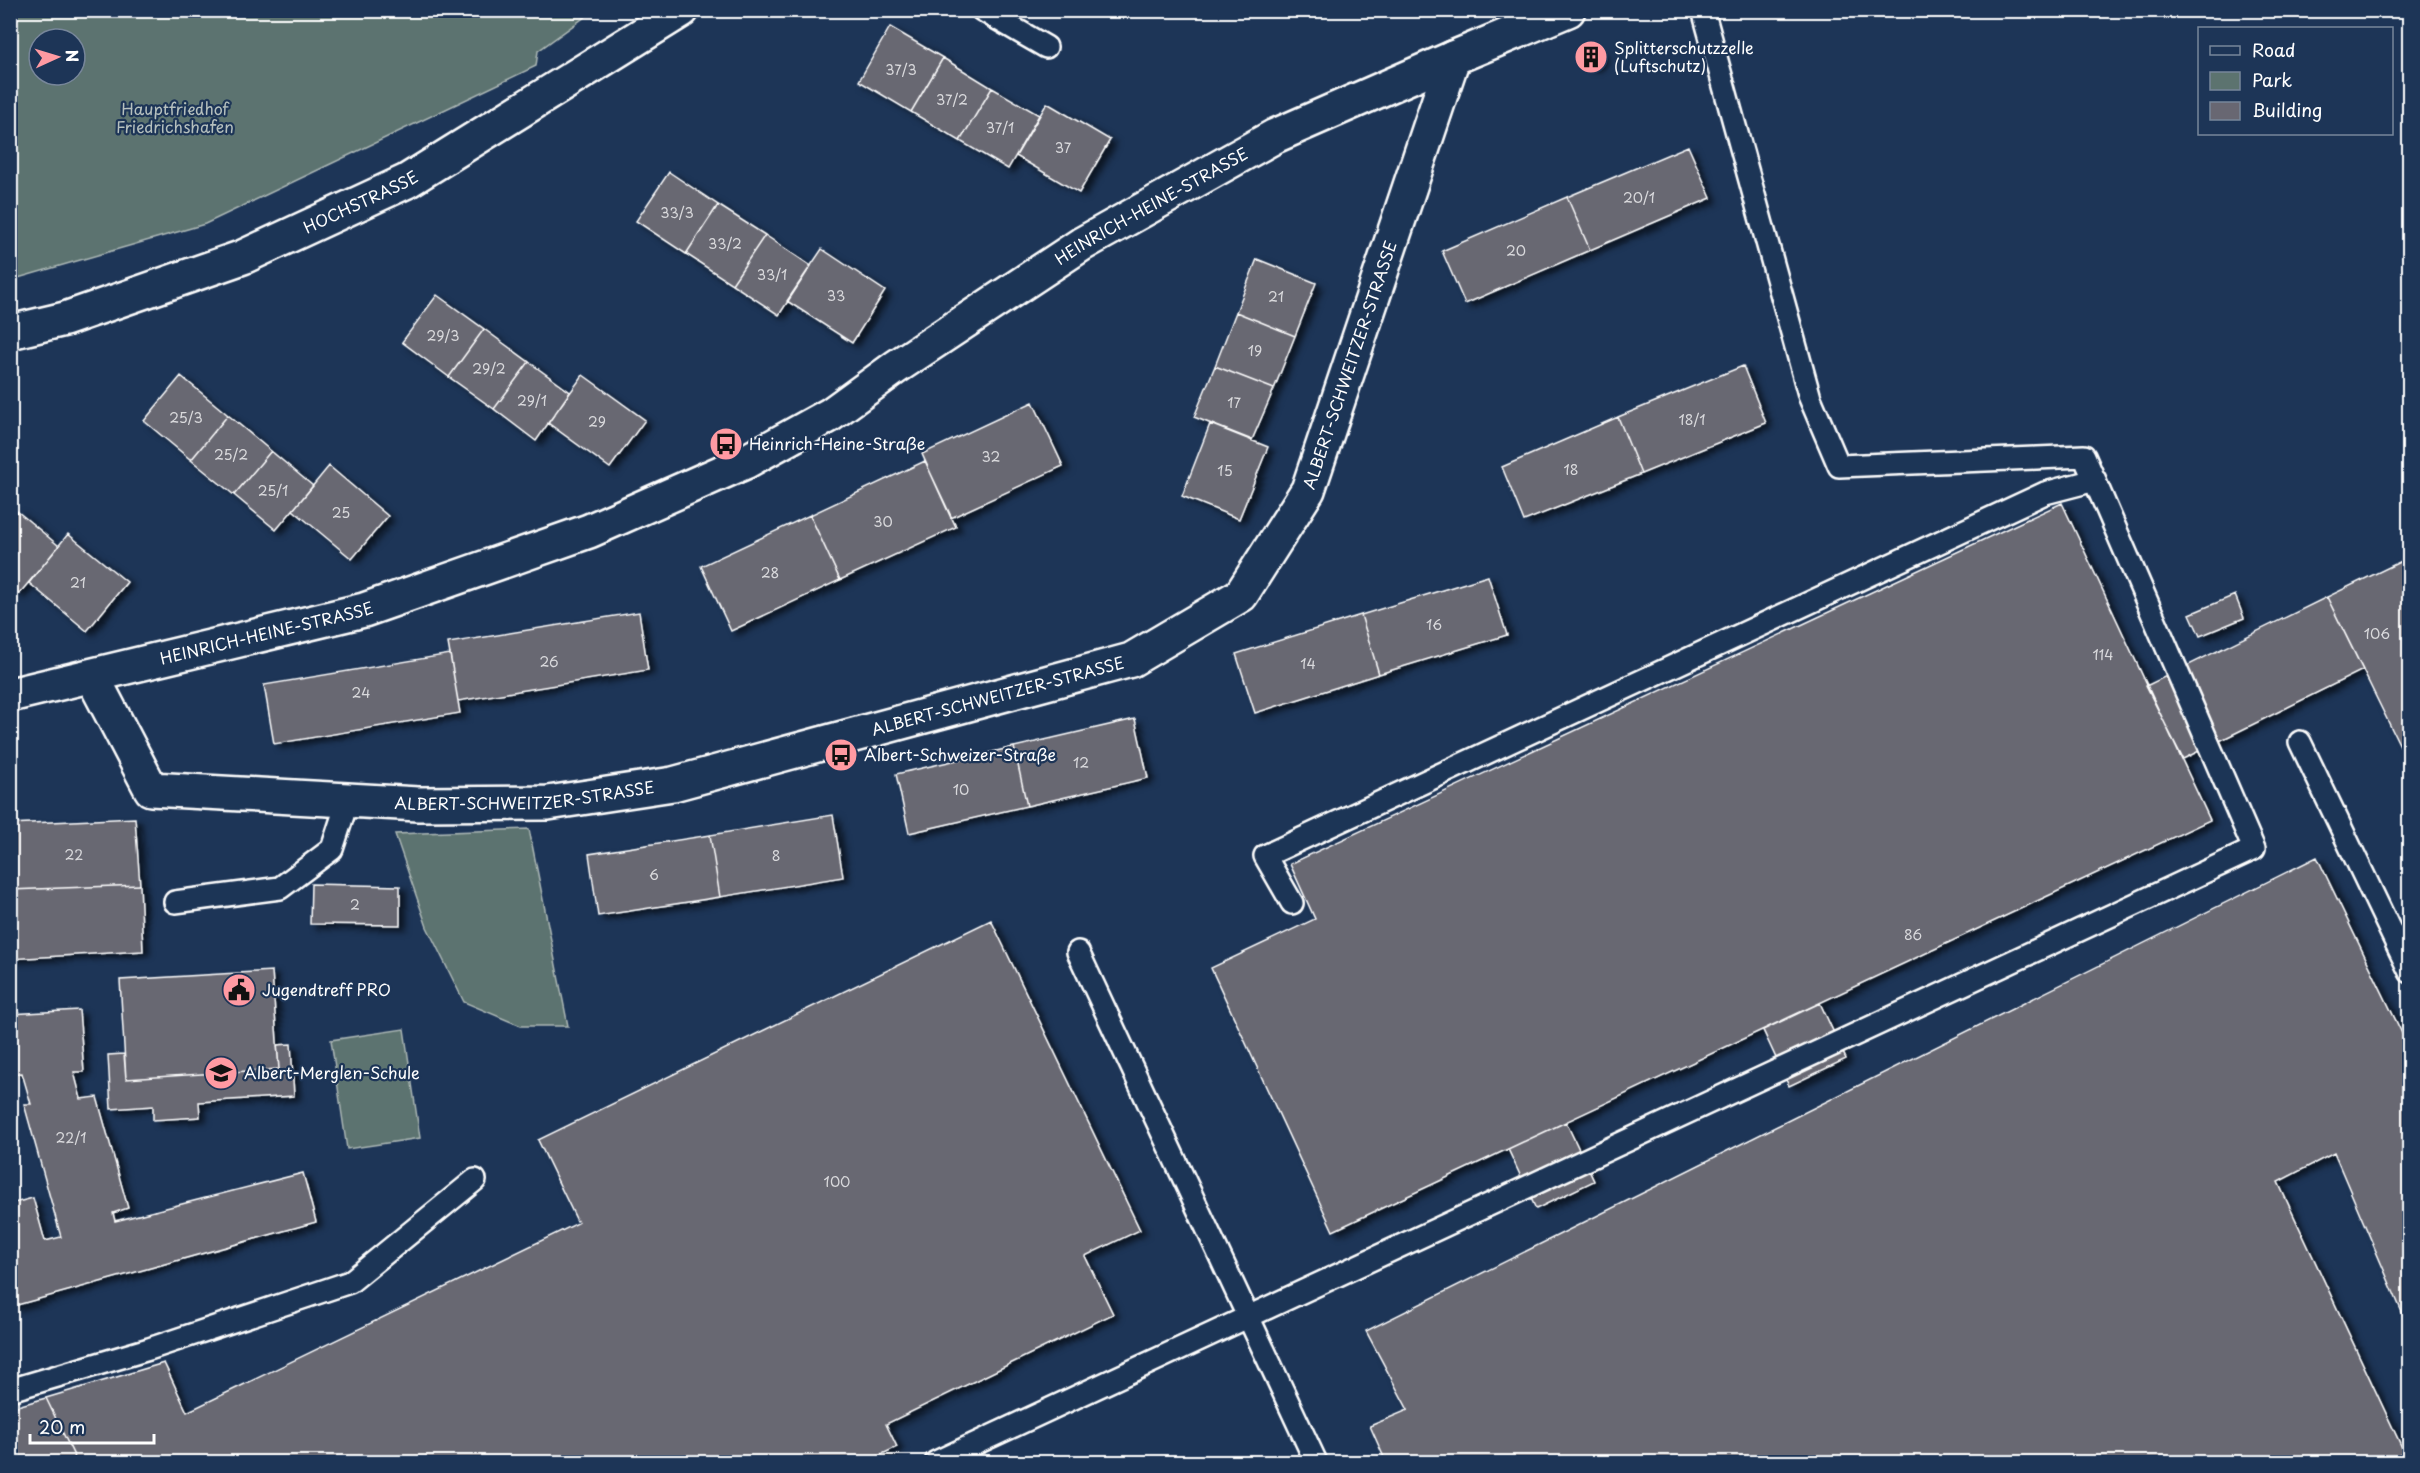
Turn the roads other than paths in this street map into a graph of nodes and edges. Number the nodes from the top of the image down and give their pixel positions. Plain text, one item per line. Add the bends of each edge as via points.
1 (682, 10) edge
2 (982, 10) edge
3 (1568, 10) edge
4 (1702, 10) edge
5 (1046, 47) dead end
6 (1453, 58) junction
7 (10, 332) edge
8 (2095, 480) junction
9 (92, 676) junction
10 (10, 695) edge
11 (2300, 742) dead end
12 (348, 800) junction
13 (175, 902) dead end
14 (1292, 903) dead end
15 (1078, 952) dead end
16 (2409, 972) edge
17 (476, 1180) dead end
18 (1247, 1317) junction
19 (10, 1390) edge
20 (936, 1462) edge
21 (1316, 1462) edge

1 - 7 street, HOCHSTRASSE via 407,181 243,257 65,319
2 - 5 lane
3 - 6 street, HEINRICH-HEINE-STRASSE
4 - 8 lane via 1810,398 1839,466 2084,456
6 - 9 street, HEINRICH-HEINE-STRASSE via 1275,136 1082,244 830,415 745,462 590,531 364,610
6 - 12 street, ALBERT-SCHWEITZER-STRASSE via 1308,490 1241,595 1131,660 673,784 548,803
8 - 14 lane via 2044,493 1265,856
8 - 18 lane via 2254,849
9 - 10 street, HEINRICH-HEINE-STRASSE
9 - 12 street, ALBERT-SCHWEITZER-STRASSE via 151,789
11 - 16 lane
12 - 13 lane via 332,849 280,888
15 - 18 lane
17 - 19 lane via 350,1282
18 - 20 lane
18 - 21 lane

